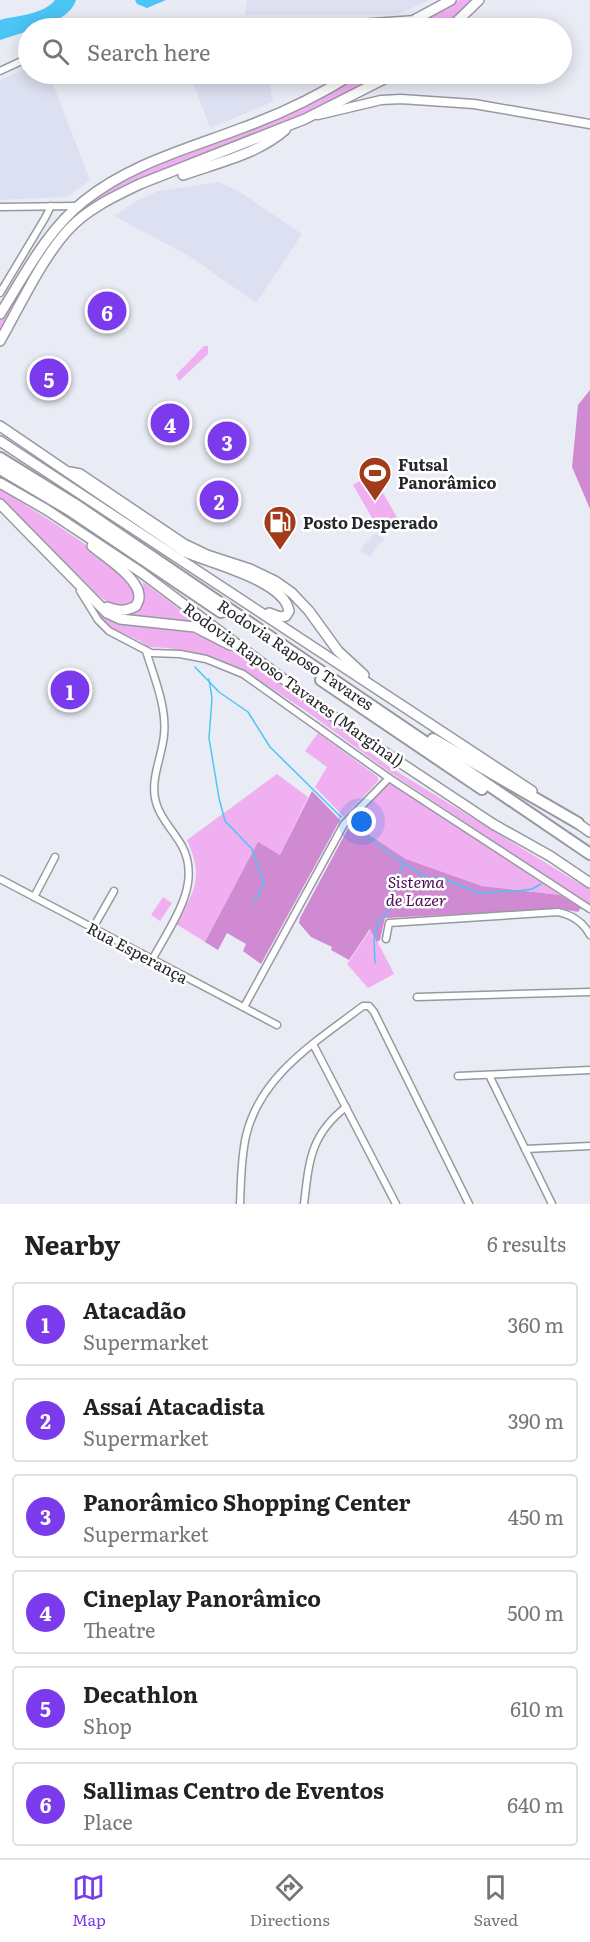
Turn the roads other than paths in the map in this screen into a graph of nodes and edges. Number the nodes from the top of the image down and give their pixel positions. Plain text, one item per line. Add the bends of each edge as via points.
1 (451, 0) edge
2 (480, 0) edge
3 (418, 18) edge
4 (461, 18) edge
5 (18, 63) edge
6 (0, 71) edge
7 (335, 84) edge
8 (374, 84) edge
9 (309, 117) junction
10 (590, 124) edge
11 (289, 126) junction
12 (118, 195) junction
13 (51, 206) junction
14 (78, 206) junction
15 (0, 207) edge
16 (0, 294) edge
17 (0, 314) edge
18 (0, 341) edge
19 (0, 426) edge
20 (0, 441) edge
21 (0, 458) edge
22 (0, 468) edge
23 (70, 472) junction
24 (0, 483) edge
25 (0, 504) edge
26 (47, 510) junction
27 (198, 570) junction
28 (71, 578) junction
29 (79, 585) junction
30 (146, 651) junction
31 (278, 675) junction
32 (387, 697) junction
33 (385, 714) junction
34 (389, 778) junction
35 (578, 823) junction
36 (590, 832) edge
37 (590, 854) edge
38 (55, 857) dead end
39 (590, 862) edge
40 (0, 879) edge
41 (590, 883) edge
42 (114, 891) dead end
43 (34, 897) junction
44 (590, 909) edge
45 (93, 928) junction
46 (590, 935) edge
47 (386, 939) dead end
48 (152, 960) junction
49 (590, 992) edge
50 (417, 997) dead end
51 (244, 1007) junction
52 (277, 1025) dead end
53 (313, 1044) junction
54 (590, 1070) edge
55 (489, 1075) junction
56 (458, 1076) dead end
57 (346, 1107) junction
58 (590, 1146) edge
59 (525, 1149) junction
60 (240, 1204) edge
61 (304, 1204) edge
62 (396, 1204) edge
63 (469, 1204) edge
64 (552, 1204) edge

1 - 3 highway
2 - 4 highway
5 - 6 street
7 - 14 highway via 300,104 132,170
8 - 9 highway
9 - 10 main road via 401,99 474,104
9 - 11 highway
11 - 12 highway
11 - 12 highway via 274,140 257,148
12 - 18 highway via 70,228 53,249
13 - 14 street
13 - 15 street
13 - 16 street
14 - 17 highway via 43,244
19 - 23 highway
20 - 27 highway
21 - 33 highway, Rodovia Raposo Tavares
22 - 39 highway, Rodovia Raposo Tavares via 71,511
23 - 27 highway via 184,552 262,583 283,598 289,611 280,617 270,614
23 - 32 highway via 80,474 189,547 250,569 292,593 338,651
24 - 26 highway, Rodovia Raposo Tavares (Marginal)
25 - 28 highway
26 - 29 highway via 130,577 139,597 136,606 117,611
26 - 31 highway, Rodovia Raposo Tavares (Marginal) via 142,573
27 - 32 highway
28 - 29 highway
28 - 30 street via 102,626
29 - 31 highway via 107,613 120,619 195,627
30 - 34 street via 206,660 243,674
30 - 48 street via 162,708 164,732 155,798 189,863 182,905
31 - 41 highway, Rodovia Raposo Tavares (Marginal) via 364,739
32 - 35 highway
33 - 35 highway
33 - 37 highway, Rodovia Raposo Tavares
34 - 44 street
34 - 51 street via 344,824
35 - 36 highway
38 - 43 street
40 - 43 street, Rua Esperança
42 - 45 street
43 - 45 street, Rua Esperança
45 - 48 street, Rua Esperança
46 - 47 street via 578,920 558,912 389,923
48 - 51 street, Rua Esperança
49 - 50 street
51 - 52 street, Rua Esperança
53 - 57 street
53 - 60 street via 278,1075 256,1109 242,1161
53 - 63 street via 363,1006 369,1006
54 - 55 street
55 - 56 street
55 - 59 street
57 - 61 street via 319,1135 310,1158
57 - 62 street
58 - 59 street
59 - 64 street

